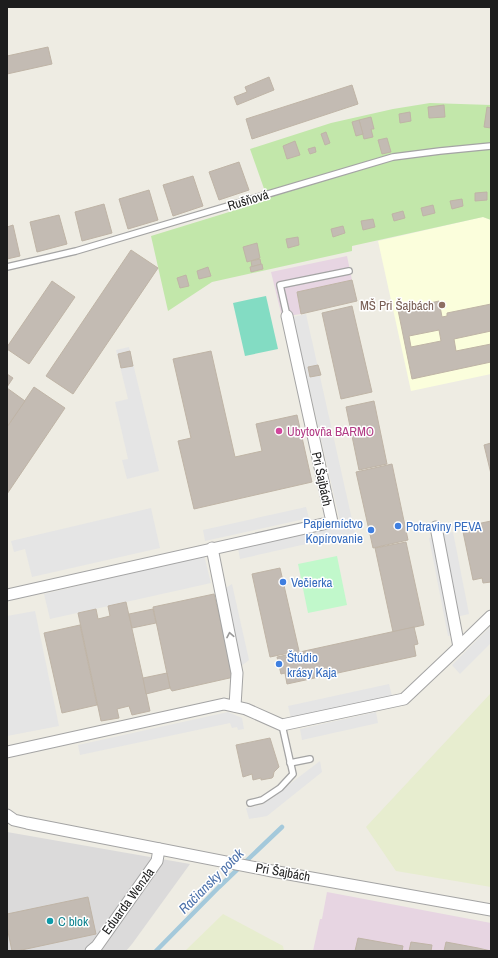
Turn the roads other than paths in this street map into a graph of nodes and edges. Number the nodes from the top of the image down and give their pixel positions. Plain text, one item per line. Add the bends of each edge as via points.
1 (491, 146) edge
2 (7, 267) edge
3 (349, 272) dead end
4 (287, 316) joint
5 (436, 527) dead end
6 (212, 548) junction
7 (7, 595) edge
8 (491, 616) edge
9 (459, 647) junction
10 (235, 706) junction
11 (282, 725) junction
12 (7, 752) edge
13 (310, 760) dead end
14 (290, 763) junction
15 (250, 803) dead end
16 (9, 818) edge
17 (159, 849) junction
18 (491, 910) edge
19 (91, 951) edge

1 - 2 lane, Rušňová via 393,157 76,251
3 - 4 lane via 280,285
4 - 6 street, Pri Šajbách via 332,522
5 - 9 street
6 - 7 street, Pri Šajbách
10 -> 6 street via 237,673
8 - 9 street
9 - 11 street via 404,699
10 - 11 street
10 - 12 street via 224,704
11 - 14 lane
13 - 14 lane
14 - 15 lane via 293,774 280,788 262,800
16 - 17 street, Pri Šajbách
17 - 18 street, Pri Šajbách
17 - 19 street, Eduarda Wenzla via 157,861

